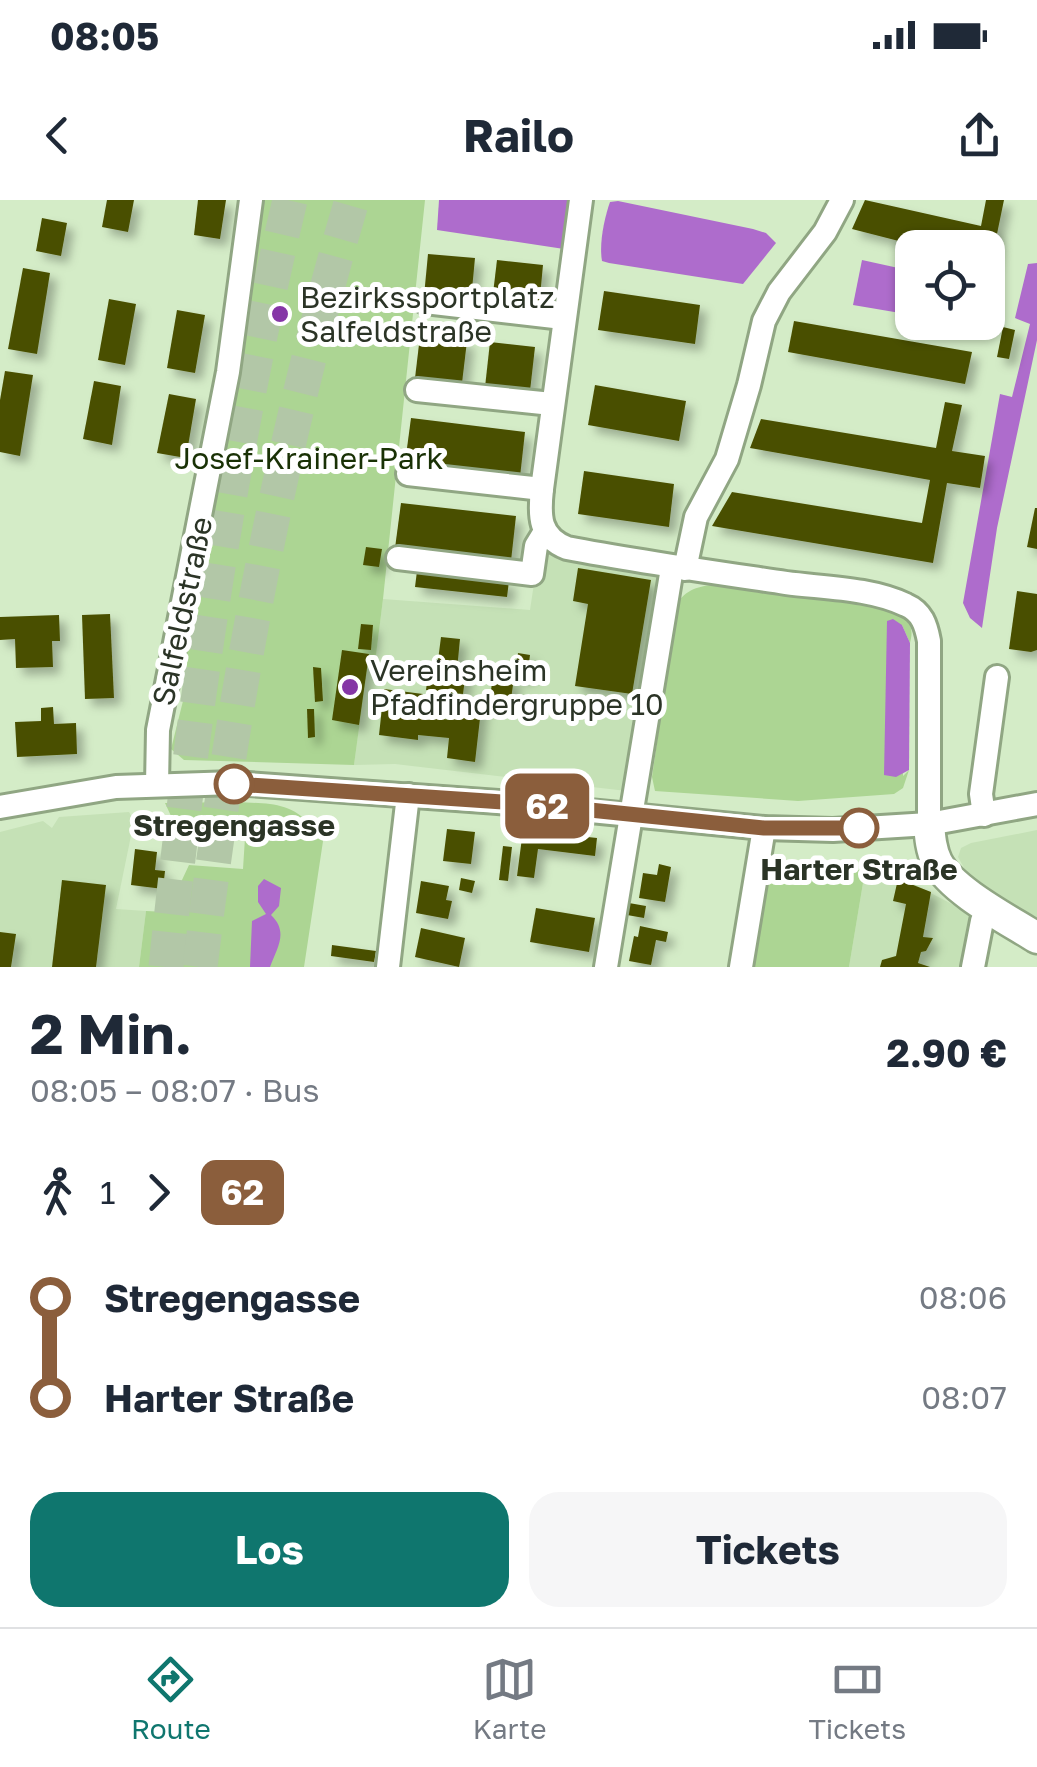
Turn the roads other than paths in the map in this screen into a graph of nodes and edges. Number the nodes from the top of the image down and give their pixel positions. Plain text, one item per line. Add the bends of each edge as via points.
1 (251, 200) edge
2 (581, 200) edge
3 (842, 200) edge
4 (425, 302) dead end
5 (563, 318) junction
6 (417, 390) dead end
7 (552, 404) junction
8 (408, 474) dead end
9 (542, 489) junction
10 (544, 533) junction
11 (398, 558) dead end
12 (679, 568) junction
13 (997, 678) dead end
14 (157, 785) junction
15 (408, 796) junction
16 (1037, 804) edge
17 (0, 807) edge
18 (632, 815) junction
19 (984, 815) junction
20 (929, 824) junction
21 (764, 828) junction
22 (988, 906) junction
23 (1037, 938) edge
24 (388, 967) edge
25 (606, 967) edge
26 (741, 967) edge
27 (974, 967) edge

1 - 14 street, Salfeldstraße via 228,372 158,730
2 - 5 street
3 - 12 street via 764,320 727,459
4 - 5 street
5 - 7 street
6 - 7 street
7 - 9 street
8 - 9 street
9 - 10 street
10 - 11 street via 532,574
10 - 12 street via 567,548
12 - 18 street
12 - 20 street via 858,593 916,611 929,642
13 - 19 street
14 - 15 street
14 - 17 street
15 - 18 street
15 - 24 street
16 - 19 street
18 - 21 street
18 - 25 street
19 - 20 street
20 - 21 street
20 - 22 main road via 940,867
21 - 26 street
22 - 23 main road
22 - 27 street

